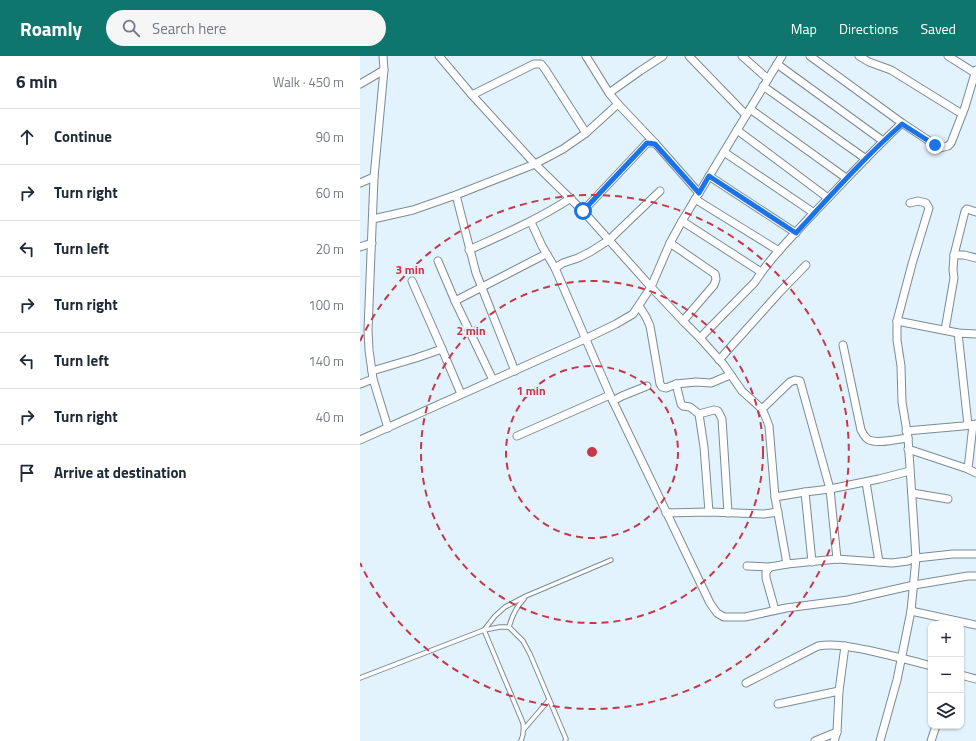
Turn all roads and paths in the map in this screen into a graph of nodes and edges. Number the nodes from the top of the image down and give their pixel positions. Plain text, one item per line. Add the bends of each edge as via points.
1 (383, 56) edge
2 (439, 56) edge
3 (586, 56) edge
4 (663, 56) edge
5 (689, 56) edge
6 (742, 56) edge
7 (782, 56) edge
8 (810, 56) edge
9 (859, 56) edge
10 (948, 56) edge
11 (777, 64) junction
12 (384, 70) junction
13 (975, 71) edge
14 (768, 79) junction
15 (360, 84) edge
16 (763, 86) junction
17 (609, 94) junction
18 (472, 95) junction
19 (618, 104) junction
20 (750, 109) junction
21 (962, 114) junction
22 (746, 115) junction
23 (902, 124) junction
24 (737, 130) junction
25 (586, 133) junction
26 (883, 141) junction
27 (655, 144) junction
28 (724, 152) junction
29 (866, 159) junction
30 (535, 164) junction
31 (709, 176) junction
32 (374, 177) junction
33 (846, 178) junction
34 (360, 183) edge
35 (660, 191) dead end
36 (456, 195) junction
37 (697, 196) junction
38 (571, 198) junction
39 (828, 198) junction
40 (910, 203) dead end
41 (583, 211) junction
42 (976, 212) edge
43 (814, 213) junction
44 (373, 219) junction
45 (682, 221) junction
46 (531, 222) junction
47 (796, 233) junction
48 (608, 240) junction
49 (372, 243) junction
50 (670, 243) junction
51 (360, 247) edge
52 (469, 250) junction
53 (779, 251) junction
54 (546, 254) junction
55 (954, 255) junction
56 (976, 258) edge
57 (438, 261) dead end
58 (806, 265) dead end
59 (555, 268) junction
60 (761, 272) junction
61 (412, 281) dead end
62 (481, 287) junction
63 (651, 287) junction
64 (455, 301) junction
65 (639, 306) junction
66 (683, 321) junction
67 (897, 321) junction
68 (945, 330) junction
69 (958, 333) junction
70 (976, 334) edge
71 (700, 338) junction
72 (585, 339) junction
73 (843, 345) dead end
74 (442, 348) junction
75 (719, 360) junction
76 (372, 371) junction
77 (515, 371) junction
78 (730, 375) junction
79 (373, 379) junction
80 (493, 380) junction
81 (360, 384) edge
82 (676, 384) junction
83 (647, 386) dead end
84 (461, 394) junction
85 (611, 398) junction
86 (762, 409) junction
87 (700, 414) junction
88 (972, 425) edge
89 (388, 428) junction
90 (907, 434) junction
91 (517, 436) dead end
92 (360, 440) edge
93 (908, 449) junction
94 (968, 469) junction
95 (910, 471) junction
96 (976, 473) edge
97 (866, 482) junction
98 (830, 489) junction
99 (805, 492) junction
100 (912, 493) junction
101 (775, 497) junction
102 (948, 499) dead end
103 (709, 512) junction
104 (778, 512) junction
105 (666, 513) junction
106 (728, 513) junction
107 (976, 554) edge
108 (916, 558) junction
109 (837, 559) junction
110 (611, 560) dead end
111 (812, 562) junction
112 (879, 562) junction
113 (787, 564) junction
114 (747, 566) dead end
115 (770, 567) junction
116 (976, 576) edge
117 (914, 585) junction
118 (526, 596) junction
119 (775, 610) junction
120 (911, 611) junction
121 (976, 625) edge
122 (509, 627) junction
123 (484, 630) junction
124 (845, 646) junction
125 (902, 657) junction
126 (928, 665) edge
127 (964, 676) edge
128 (360, 678) edge
129 (976, 679) edge
130 (746, 683) dead end
131 (839, 691) junction
132 (550, 700) junction
133 (778, 704) dead end
134 (524, 729) junction
135 (935, 729) edge
136 (837, 732) junction
137 (522, 741) edge
138 (565, 741) edge
139 (815, 741) edge
140 (834, 741) edge
141 (880, 741) edge
142 (931, 741) edge

1 - 12 street
2 - 18 street
3 - 17 street
4 - 17 street
5 - 22 street
6 - 14 street
7 - 11 street
8 - 23 street
9 - 21 street via 891,70
10 - 13 street
11 - 14 street
11 - 26 street
12 - 15 street
12 - 32 street
13 - 21 street
14 - 16 street
16 - 20 street
16 - 29 street
17 - 19 street
18 - 25 street via 534,64 541,64
18 - 30 street
19 - 25 street
19 - 27 street
20 - 22 street
20 - 33 street
21 - 23 street via 951,143 944,148
22 - 24 street
23 - 26 street
24 - 28 street
24 - 39 street
25 - 30 street
26 - 29 street
27 - 37 street
27 - 41 street via 647,143
28 - 31 street
28 - 43 street
29 - 33 street
30 - 36 street
30 - 38 street
31 - 37 street
31 - 47 street
32 - 34 street
32 - 44 street
33 - 39 street
35 - 48 street
36 - 44 street via 413,210
36 - 52 street
37 - 45 street
37 - 53 street
38 - 41 street
38 - 46 street
39 - 43 street
40 - 67 street via 926,203 929,208
41 - 48 street
42 - 55 street via 965,210
43 - 47 street
44 - 49 street
45 - 50 street
45 - 60 street
46 - 52 street
46 - 54 street
47 - 53 street
48 - 59 street via 590,252
48 - 63 street
49 - 51 street
49 - 76 street via 368,330
50 - 63 street
50 - 66 street via 715,274 716,279 714,285
52 - 62 street
53 - 60 street
54 - 59 street
54 - 62 street
55 - 56 street
55 - 68 street via 954,278
57 - 64 street
58 - 75 street
59 - 72 street
60 - 71 street via 755,282
61 - 74 street
62 - 64 street
62 - 77 street
63 - 65 street
63 - 66 street
64 - 80 street
65 - 72 street via 633,314
65 - 82 street via 650,326 660,384 666,388
66 - 71 street
67 - 68 street
67 - 90 street via 902,402
68 - 69 street
69 - 70 street
69 - 88 street
71 - 75 street
72 - 77 street
72 - 85 street
73 - 90 street via 861,430 865,437 875,442
74 - 76 street
74 - 84 street
75 - 78 street
76 - 79 street
77 - 80 street
78 - 82 street via 711,383
78 - 86 street via 742,391
79 - 81 street
79 - 89 street
80 - 84 street
82 - 87 street via 682,404
83 - 85 street
84 - 89 street
85 - 91 street
85 - 105 street
86 - 98 street via 790,382 800,381
86 - 101 street via 769,426
87 - 103 street
87 - 106 street via 714,410 718,411 722,419
88 - 90 street
88 - 94 street
89 - 92 street
90 - 93 street
93 - 94 street
93 - 95 street
94 - 96 street
95 - 97 street
95 - 100 street
97 - 98 street
97 - 112 street
98 - 99 street
98 - 109 street
99 - 101 street
99 - 111 street
100 - 102 street
100 - 108 street
101 - 104 street
103 - 105 street
103 - 106 street
104 - 106 street
104 - 113 street
105 - 119 street via 717,613 724,617 745,617
107 - 108 street
108 - 112 street via 900,562
108 - 117 street
109 - 111 street
109 - 112 street
110 - 118 lane
111 - 113 street
113 - 115 street
114 - 115 street
115 - 119 street via 766,572 766,578
116 - 117 street
117 - 119 street via 848,600
117 - 120 street
118 - 122 lane via 518,605
118 - 123 lane via 505,607
120 - 121 street
120 - 125 street
122 - 123 lane
122 - 132 lane via 523,641
123 - 128 lane
123 - 134 lane
124 - 125 street
124 - 130 street via 818,646
124 - 131 street
125 - 126 street
125 - 141 street
127 - 129 street
131 - 133 street
131 - 136 street
132 - 134 lane
132 - 138 lane
134 - 137 lane
135 - 142 street
136 - 139 street
136 - 140 street

